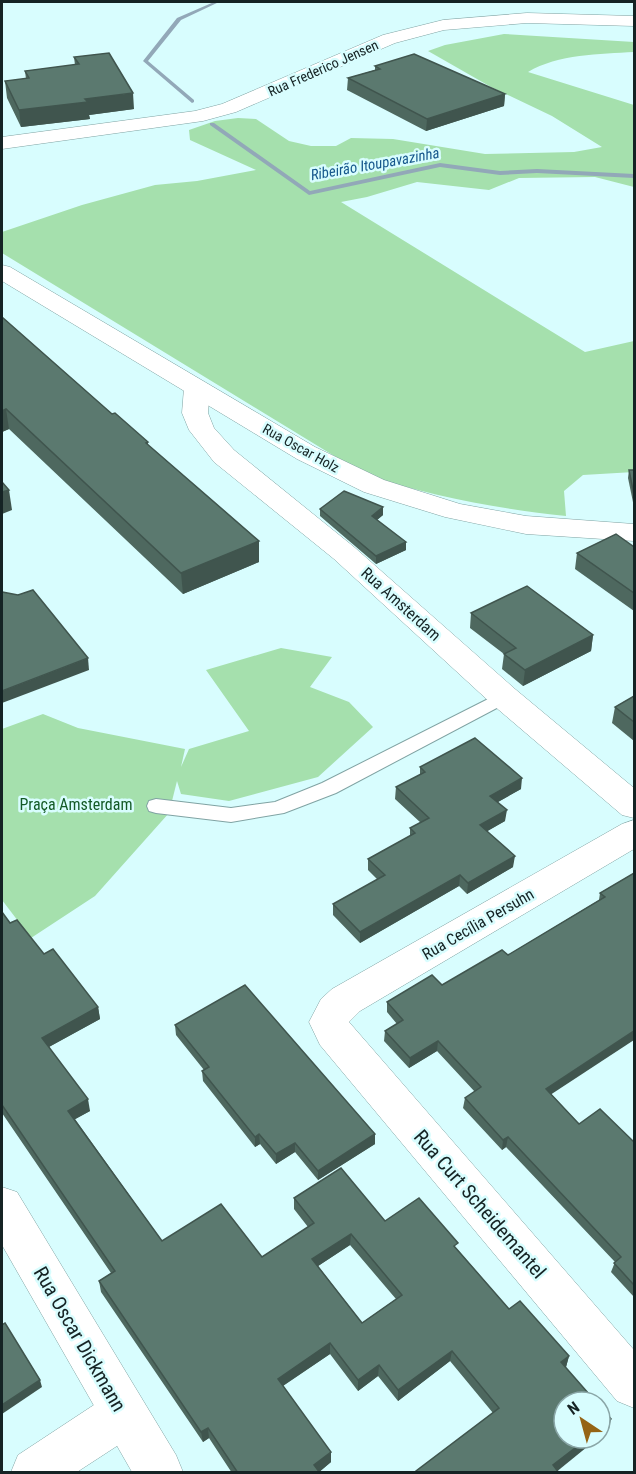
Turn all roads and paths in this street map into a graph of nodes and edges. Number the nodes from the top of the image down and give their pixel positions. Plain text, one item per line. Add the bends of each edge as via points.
1 (634, 21) edge
2 (6, 143) edge
3 (2, 272) edge
4 (197, 388) junction
5 (634, 533) edge
6 (504, 697) junction
7 (156, 806) dead end
8 (634, 806) edge
9 (634, 833) edge
10 (329, 1022) joint
11 (2, 1206) edge
12 (634, 1385) edge
13 (123, 1414) junction
14 (35, 1473) edge
15 (159, 1473) edge

1 - 2 street, Rua Frederico Jensen via 527,18 443,25 389,39 229,108 196,117
3 - 4 street, Rua Oscar Holz
4 - 5 street, Rua Oscar Holz via 306,453 374,486 455,511 526,525
4 - 6 street, Rua Amsterdam via 198,422 224,456 344,553
6 - 7 lane via 329,788 277,808 231,815
6 - 8 street, Rua Amsterdam
9 - 10 street, Rua Cecília Persuhn via 346,1000
10 - 12 street, Rua Curt Scheidemantel via 334,1034
11 - 13 street, Rua Oscar Dickmann
13 - 14 street
13 - 15 street, Rua Oscar Dickmann

